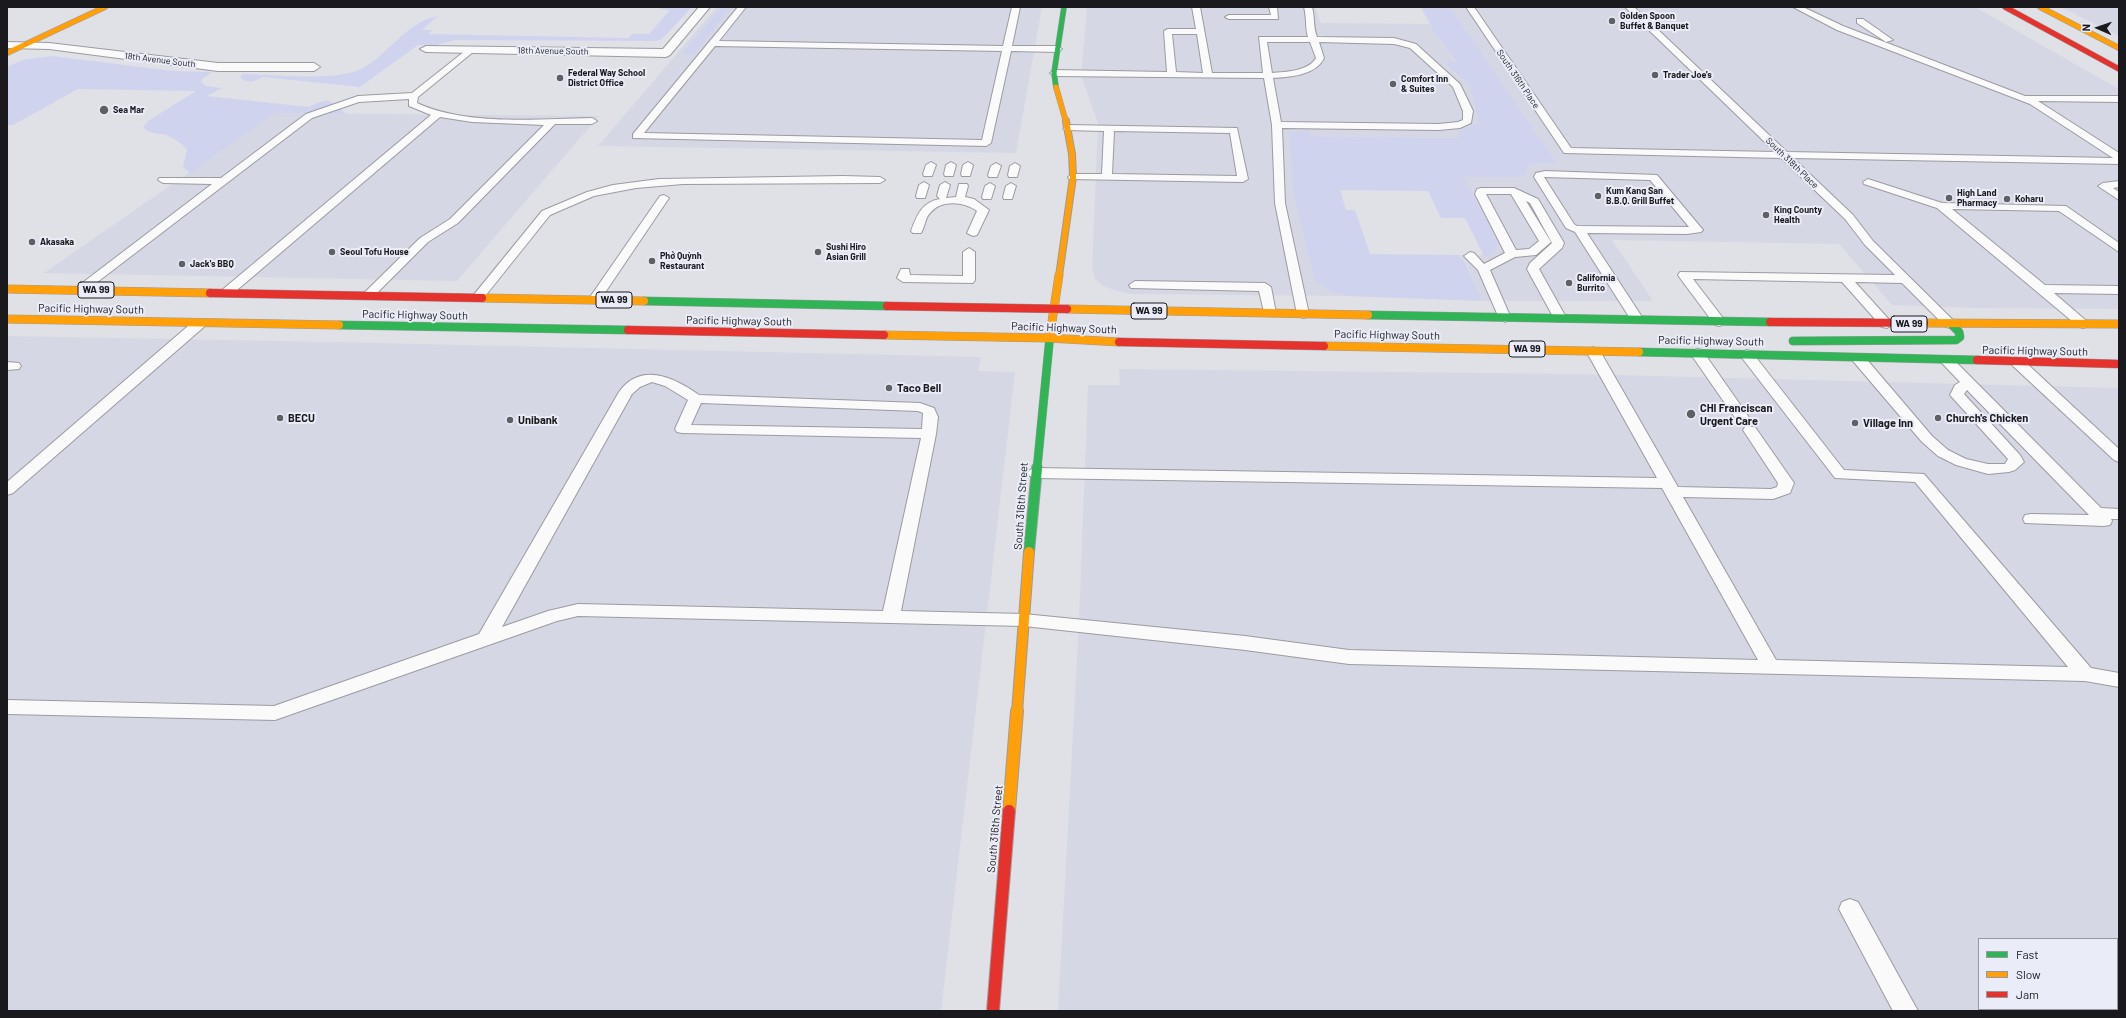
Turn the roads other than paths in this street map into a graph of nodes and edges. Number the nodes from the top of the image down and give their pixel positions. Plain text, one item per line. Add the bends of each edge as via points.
1 (105, 7) edge
2 (705, 7) edge
3 (742, 7) edge
4 (1016, 7) edge
5 (1064, 7) edge
6 (1308, 7) edge
7 (1470, 7) edge
8 (1630, 7) edge
9 (1797, 7) edge
10 (2005, 7) edge
11 (2040, 7) edge
12 (1197, 12) edge
13 (1274, 12) edge
14 (1207, 13) dead end
15 (1229, 13) dead end
16 (1860, 21) dead end
17 (2036, 24) junction
18 (1200, 32) junction
19 (1313, 39) junction
20 (712, 43) junction
21 (7, 45) edge
22 (23, 45) junction
23 (1007, 48) junction
24 (1893, 48) junction
25 (2119, 48) edge
26 (426, 49) dead end
27 (1058, 49) junction
28 (470, 50) junction
29 (7, 53) edge
30 (2119, 58) edge
31 (314, 67) dead end
32 (2119, 69) edge
33 (1054, 73) junction
34 (1172, 75) junction
35 (1208, 76) junction
36 (1269, 76) junction
37 (414, 96) junction
38 (2021, 98) junction
39 (2119, 99) edge
40 (438, 114) junction
41 (552, 121) junction
42 (592, 121) dead end
43 (1277, 124) junction
44 (1068, 128) junction
45 (1109, 128) junction
46 (1784, 155) junction
47 (2119, 157) edge
48 (2119, 161) edge
49 (1073, 177) junction
50 (1107, 177) junction
51 (163, 180) dead end
52 (880, 180) dead end
53 (224, 181) junction
54 (1868, 182) dead end
55 (2119, 184) edge
56 (924, 185) dead end
57 (945, 185) dead end
58 (1514, 191) junction
59 (921, 196) dead end
60 (942, 196) dead end
61 (2119, 197) edge
62 (664, 198) dead end
63 (1941, 206) junction
64 (1579, 230) junction
65 (917, 231) dead end
66 (972, 233) dead end
67 (2119, 248) edge
68 (969, 252) dead end
69 (1512, 254) junction
70 (1470, 256) dead end
71 (1483, 269) junction
72 (905, 272) dead end
73 (1845, 278) junction
74 (1906, 279) junction
75 (1135, 285) dead end
76 (7, 289) edge
77 (2043, 289) junction
78 (79, 290) junction
79 (2119, 290) edge
80 (226, 293) junction
81 (368, 295) junction
82 (594, 300) junction
83 (477, 302) junction
84 (1054, 309) junction
85 (1270, 313) junction
86 (226, 314) dead end
87 (1303, 314) junction
88 (1505, 318) junction
89 (1561, 318) junction
90 (7, 319) edge
91 (1638, 320) junction
92 (1720, 322) junction
93 (200, 323) junction
94 (1887, 324) junction
95 (1951, 324) junction
96 (2084, 324) junction
97 (2119, 324) edge
98 (1048, 338) junction
99 (1784, 341) dead end
100 (1722, 344) dead end
101 (1593, 351) junction
102 (1638, 351) junction
103 (1697, 353) junction
104 (1746, 354) junction
105 (1858, 358) junction
106 (1948, 361) junction
107 (2018, 363) junction
108 (2119, 364) edge
109 (1970, 383) junction
110 (696, 399) junction
111 (929, 434) junction
112 (2119, 457) edge
113 (1035, 473) junction
114 (1670, 488) junction
115 (7, 490) edge
116 (2096, 513) junction
117 (2119, 514) edge
118 (2031, 519) dead end
119 (891, 616) junction
120 (1024, 620) junction
121 (484, 640) junction
122 (1771, 667) junction
123 (2085, 674) junction
124 (2119, 680) edge
125 (7, 707) edge
126 (1850, 909) dead end
127 (993, 1011) edge
128 (1906, 1011) edge

1 - 22 main road
2 - 28 street, 18th Avenue South via 666,53
3 - 20 lane
4 - 23 lane
5 - 27 main road, South 316th Street
6 - 19 lane via 1311,17 1308,25
7 - 46 lane, South 316th Place via 1568,151
8 - 46 lane, South 318th Place
9 - 24 lane via 1840,28
10 - 17 main road
11 - 25 main road
12 - 14 lane
12 - 18 lane
13 - 15 lane
16 - 24 lane via 1888,39
17 - 30 main road via 2085,40
17 - 32 main road
18 - 34 lane via 1168,31
18 - 35 lane
19 - 36 lane via 1320,58 1314,67 1300,72
19 - 36 lane via 1262,39
19 - 43 lane via 1394,41 1413,46 1457,86 1468,110 1468,121 1460,125 1439,127
20 - 23 lane
20 - 23 lane via 637,136 986,142
21 - 22 street, 18th Avenue South
22 - 29 main road
22 - 31 street, 18th Avenue South via 62,47 218,67
23 - 27 lane
24 - 38 lane
26 - 28 street, 18th Avenue South
27 - 33 main road, South 316th Street
28 - 37 lane
33 - 34 lane
33 - 44 main road, South 316th Street
34 - 35 lane
35 - 36 lane
36 - 43 lane
37 - 40 lane via 412,104 421,110
37 - 53 lane via 358,99 309,116
38 - 39 lane
38 - 47 lane via 2033,102
40 - 41 lane via 492,120
40 - 80 lane
41 - 42 lane
41 - 81 lane via 454,221 424,240
43 - 87 lane via 1280,203
44 - 45 lane
44 - 49 main road, South 316th Street via 1074,162
45 - 50 lane
45 - 50 lane via 1234,130 1244,179
46 - 48 lane
46 - 74 lane, South 318th Place via 1849,217 1869,243
49 - 50 lane
49 - 84 main road, South 316th Street
51 - 53 lane
52 - 83 lane via 663,181 621,185 591,193 560,205 546,214
53 - 78 lane
54 - 63 lane
55 - 61 lane via 2103,186
56 - 59 lane
57 - 60 lane
58 - 69 lane via 1545,243 1532,252
58 - 69 lane via 1486,190 1480,193
58 - 89 lane via 1534,201 1558,243 1558,246 1533,269
62 - 82 lane
63 - 67 lane via 2062,208
63 - 77 lane
64 - 64 lane via 1687,231 1697,229 1653,177 1540,175 1570,226
64 - 91 lane
65 - 66 lane via 924,212 935,204 953,200 970,201 983,210
68 - 72 lane via 969,280 903,278
69 - 71 lane
70 - 71 lane
71 - 88 lane
73 - 74 lane
73 - 92 lane via 1684,275
73 - 94 lane
74 - 95 lane, South 318th Place
75 - 85 lane via 1265,287
76 - 78 main road, Pacific Highway South / WA 99
77 - 79 lane
77 - 96 lane
78 - 80 main road, Pacific Highway South / WA 99
80 - 81 main road, Pacific Highway South / WA 99
81 - 83 main road, Pacific Highway South / WA 99
82 - 83 main road, Pacific Highway South / WA 99 via 526,298
82 - 84 main road, Pacific Highway South / WA 99
84 - 85 main road, Pacific Highway South / WA 99
84 - 98 main road, South 316th Street
85 - 87 main road, Pacific Highway South / WA 99
86 - 93 main road
87 - 88 main road, Pacific Highway South / WA 99
88 - 89 main road, Pacific Highway South / WA 99
89 - 91 main road, Pacific Highway South / WA 99
90 - 93 main road, Pacific Highway South / WA 99
91 - 92 main road, Pacific Highway South / WA 99
92 - 94 main road, Pacific Highway South / WA 99
93 - 98 main road, Pacific Highway South / WA 99
93 - 115 lane
94 - 95 main road, Pacific Highway South / WA 99
95 - 96 main road, Pacific Highway South / WA 99
95 - 99 main road via 1959,332 1960,337 1956,340
96 - 97 main road, Pacific Highway South / WA 99
98 - 101 main road, Pacific Highway South / WA 99 via 1114,342
98 - 113 main road, South 316th Street
100 - 102 main road
101 - 102 main road, Pacific Highway South / WA 99
101 - 114 lane
102 - 103 main road, Pacific Highway South / WA 99
103 - 104 main road, Pacific Highway South / WA 99
103 - 114 lane via 1786,483 1784,490 1773,494
104 - 105 main road, Pacific Highway South / WA 99
104 - 123 lane via 1840,475 1918,477
105 - 106 main road, Pacific Highway South / WA 99
105 - 109 lane via 1942,453 1980,468 2010,467 2016,462 2015,458 1957,395 1960,388
106 - 107 main road, Pacific Highway South / WA 99
106 - 109 lane
107 - 108 main road, Pacific Highway South / WA 99
107 - 112 lane
109 - 116 lane
110 - 111 lane via 920,407 929,411
110 - 111 lane via 682,429
110 - 121 lane via 669,381 656,378 642,380 630,387
111 - 119 lane
113 - 114 lane
113 - 120 main road, South 316th Street
114 - 122 lane
116 - 117 lane
116 - 118 lane via 2104,521
119 - 120 lane
119 - 121 lane via 578,610 560,613
120 - 122 lane via 1245,643 1349,657
120 - 127 main road, South 316th Street
121 - 125 lane via 276,712
122 - 123 lane
123 - 124 lane
126 - 128 lane

